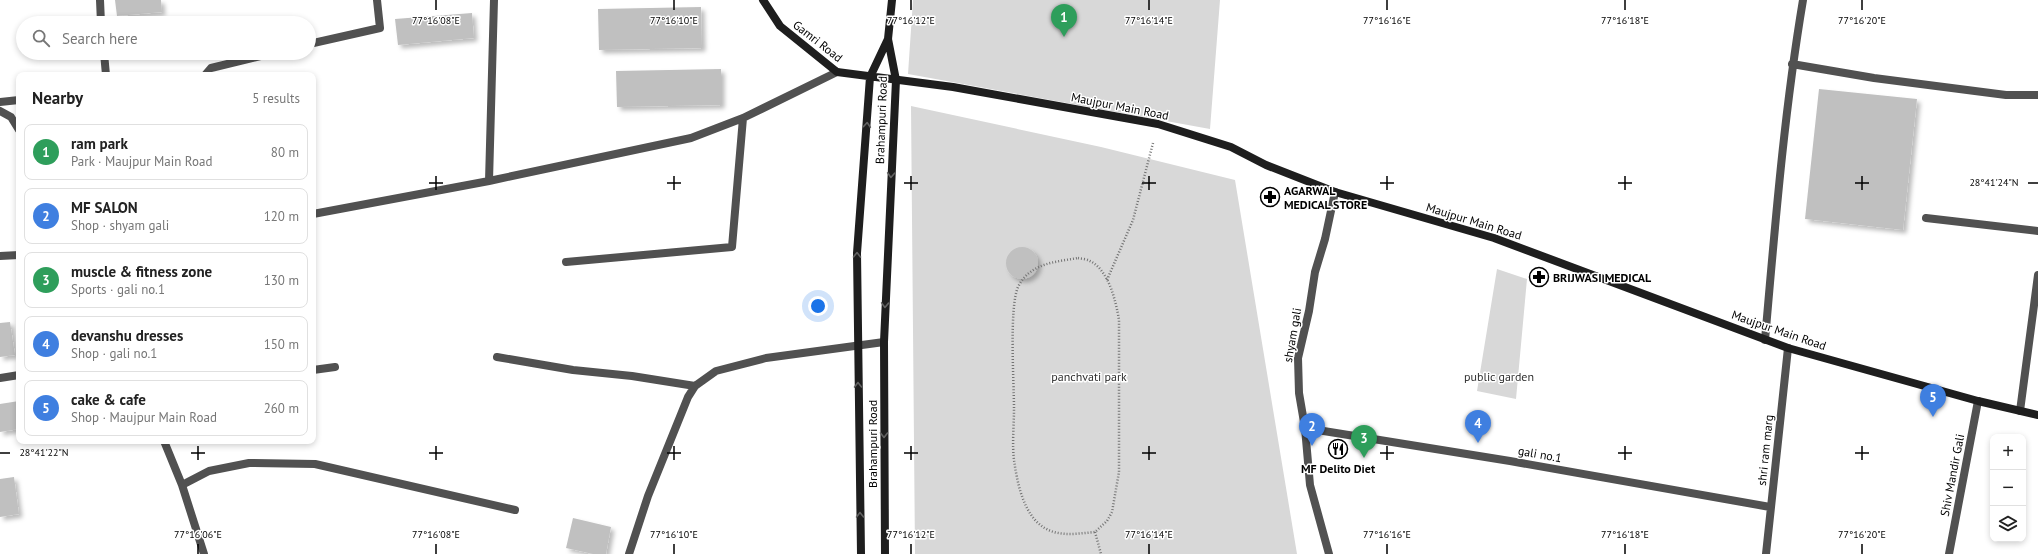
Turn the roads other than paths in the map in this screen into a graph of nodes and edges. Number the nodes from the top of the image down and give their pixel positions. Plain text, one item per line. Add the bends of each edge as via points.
1 (100, 0) edge
2 (377, 0) edge
3 (494, 0) edge
4 (763, 0) edge
5 (892, 0) edge
6 (1803, 0) edge
7 (101, 16) edge
8 (888, 39) junction
9 (316, 42) edge
10 (105, 60) edge
11 (244, 60) edge
12 (1792, 64) junction
13 (106, 72) edge
14 (207, 72) edge
15 (836, 72) junction
16 (870, 77) junction
17 (896, 80) junction
18 (2038, 95) edge
19 (16, 100) edge
20 (0, 102) edge
21 (0, 111) edge
22 (743, 118) junction
23 (16, 125) edge
24 (489, 182) junction
25 (1335, 192) junction
26 (316, 213) edge
27 (1926, 218) dead end
28 (2038, 231) edge
29 (16, 255) edge
30 (0, 256) edge
31 (566, 262) dead end
32 (2038, 275) edge
33 (1765, 340) junction
34 (884, 342) junction
35 (858, 344) junction
36 (1788, 348) junction
37 (497, 357) dead end
38 (335, 367) dead end
39 (316, 370) edge
40 (16, 375) edge
41 (0, 378) edge
42 (695, 386) junction
43 (1978, 401) junction
44 (2020, 412) junction
45 (2038, 415) edge
46 (1305, 428) junction
47 (165, 444) edge
48 (182, 485) junction
49 (1770, 507) junction
50 (515, 510) dead end
51 (204, 554) edge
52 (629, 554) edge
53 (861, 554) edge
54 (885, 554) edge
55 (1329, 554) edge
56 (1766, 554) edge
57 (1949, 554) edge

1 - 7 street
2 - 9 street via 380,28
3 - 24 street
4 - 15 street, Gamri Road via 780,26
5 - 8 street
6 - 12 street
8 - 16 street, Brahampuri Road
8 - 17 street, Brahampuri Road
10 - 13 street
11 - 14 street via 210,68
12 - 18 street via 1874,78 2006,95
12 - 33 street
15 - 16 street, Gamri Road
15 - 22 street
16 - 17 street, Gamri Road
35 -> 16 street, Brahampuri Road via 857,253
17 - 25 street, Maujpur Main Road via 952,87 1158,124 1231,146 1266,165
17 -> 34 street, Brahampuri Road
19 - 20 street
21 - 23 street via 11,117
22 - 24 street via 691,138
22 - 31 street via 732,247
24 - 26 street
25 - 33 street, Maujpur Main Road via 1494,238
25 - 46 street, shyam gali via 1325,239 1314,272 1309,311 1298,358 1299,393
27 - 28 street
29 - 30 street
32 - 44 street
33 - 36 street, Maujpur Main Road
34 - 35 street
34 -> 54 street, Brahampuri Road
35 - 42 street via 737,365 716,371
53 -> 35 street, Brahampuri Road
36 - 43 street, Maujpur Main Road
36 - 49 street, shri ram marg
37 - 42 street
38 - 39 street
40 - 41 street
42 - 52 street via 688,397 648,496
43 - 44 street, Maujpur Main Road
43 - 57 street, Shiv Mandir Gali
44 - 45 street, Maujpur Main Road
46 - 49 street, gali no.1 via 1510,460
46 - 55 street, shyam gali via 1310,485
47 - 48 street
48 - 50 street via 209,471 249,463 315,464
48 - 51 street
49 - 56 street, shri ram marg

